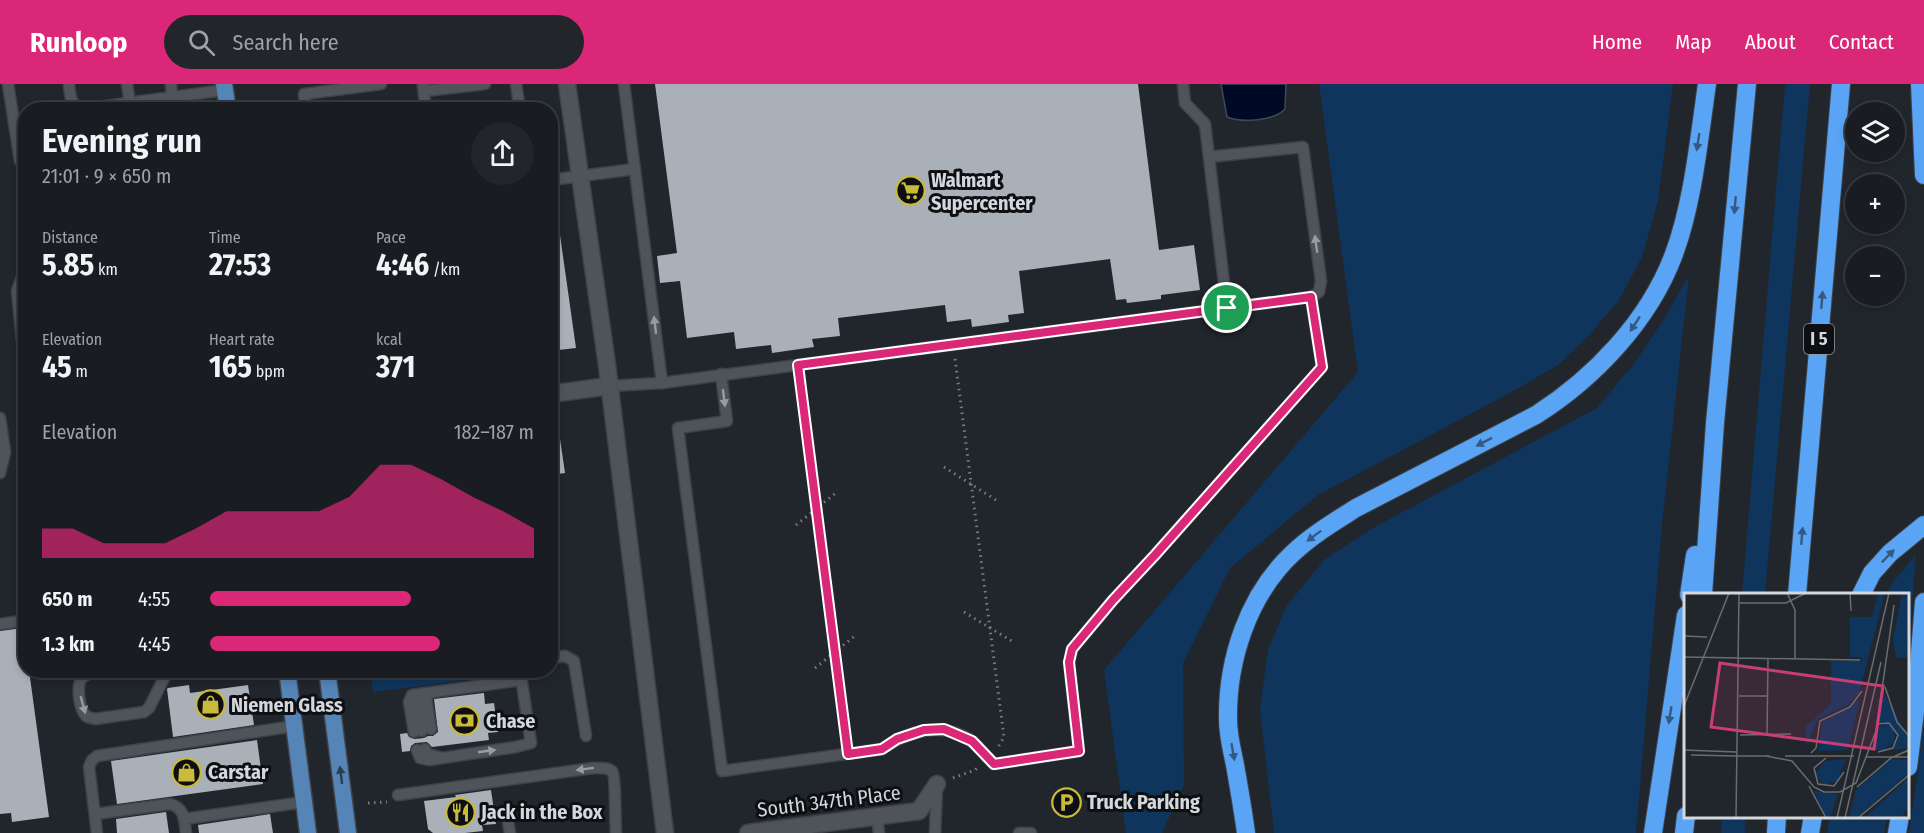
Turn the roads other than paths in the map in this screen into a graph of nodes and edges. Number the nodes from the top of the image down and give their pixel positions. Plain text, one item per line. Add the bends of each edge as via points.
1 (8, 84) edge
2 (69, 84) edge
3 (128, 84) edge
4 (171, 84) edge
5 (297, 84) edge
6 (381, 84) edge
7 (485, 84) edge
8 (516, 84) edge
9 (567, 84) edge
10 (624, 84) edge
11 (1183, 84) edge
12 (1707, 84) edge
13 (1747, 84) edge
14 (1841, 84) edge
15 (1920, 84) edge
16 (225, 87) edge
17 (423, 88) edge
18 (304, 94) junction
19 (172, 98) junction
20 (73, 102) edge
21 (130, 102) edge
22 (144, 102) edge
23 (227, 102) edge
24 (305, 102) edge
25 (519, 102) edge
26 (18, 148) edge
27 (1209, 157) junction
28 (635, 169) junction
29 (1924, 175) edge
30 (579, 176) junction
31 (558, 179) edge
32 (18, 288) edge
33 (1311, 297) junction
34 (18, 306) edge
35 (1227, 308) junction
36 (721, 374) junction
37 (662, 383) junction
38 (609, 386) junction
39 (558, 393) edge
40 (0, 418) edge
41 (1715, 423) junction
42 (0, 474) edge
43 (1924, 525) edge
44 (1689, 593) edge
45 (1703, 593) edge
46 (1797, 593) edge
47 (1862, 593) edge
48 (1924, 602) edge
49 (18, 622) edge
50 (0, 624) edge
51 (1684, 628) edge
52 (558, 657) edge
53 (83, 678) edge
54 (164, 678) edge
55 (288, 678) edge
56 (328, 678) edge
57 (499, 678) edge
58 (513, 678) edge
59 (521, 678) edge
60 (500, 683) junction
61 (294, 726) junction
62 (422, 731) dead end
63 (586, 736) dead end
64 (443, 757) junction
65 (1909, 758) edge
66 (1238, 782) junction
67 (937, 783) joint
68 (395, 800) road end
69 (304, 802) junction
70 (95, 814) junction
71 (507, 816) dead end
72 (1686, 818) edge
73 (1777, 818) edge
74 (1900, 818) edge
75 (184, 819) junction
76 (878, 825) edge
77 (97, 833) edge
78 (186, 833) edge
79 (308, 833) edge
80 (348, 833) edge
81 (510, 833) edge
82 (616, 833) edge
83 (665, 833) edge
84 (748, 833) edge
85 (935, 833) edge
86 (1019, 833) edge
87 (1031, 833) edge
88 (1233, 833) edge
89 (1246, 833) edge
90 (1653, 833) edge
91 (1684, 833) edge
92 (1776, 833) edge
93 (1897, 833) edge

1 - 26 lane
2 - 20 lane
3 - 21 lane
4 - 19 lane
5 - 18 lane
6 - 18 lane
7 - 17 lane
8 - 25 lane
9 - 30 street
10 - 28 lane
11 - 27 lane via 1185,103 1205,124
12 -> 66 highway via 1694,172 1674,254 1655,293 1629,332 1560,399 1331,523 1277,569 1248,617 1233,665 1228,721
13 -> 41 highway
46 -> 14 highway, I 5
15 - 29 highway
16 - 19 lane
16 - 23 main road
18 - 24 lane
19 - 22 lane
33 -> 27 lane via 1319,292 1321,281 1303,147
27 - 35 lane
28 - 30 lane
37 -> 28 lane
30 - 31 lane
30 - 38 street
32 - 34 lane
33 - 35 lane
36 -> 33 lane via 727,421 678,428 722,771 882,749 924,730 944,729 972,741 994,764 1079,751 1069,662 1072,649 1322,367
35 - 36 lane
36 - 37 lane
37 - 38 lane
38 - 39 street
38 - 83 street
40 - 42 lane via 5,452
41 - 44 highway
41 - 45 highway
47 -> 43 highway via 1872,573 1890,553
48 - 65 highway
49 - 50 lane
51 -> 90 highway
52 - 63 lane via 574,661
53 -> 54 lane via 79,686 82,709 95,719 144,712
55 - 61 main road
80 -> 56 main road
57 - 60 lane
58 - 60 lane
64 -> 59 lane via 531,743
60 - 62 lane via 421,695 418,702
61 - 69 main road
61 - 70 lane via 97,756 89,767
64 - 64 lane via 429,760 420,758 425,749
66 - 88 highway
66 - 89 highway
67 - 76 street, South 347th Place via 919,811
67 - 85 lane
82 -> 68 lane via 614,777 603,768
69 - 75 lane
69 - 79 main road
70 - 75 lane via 170,804 180,808
70 - 77 lane
71 - 81 lane
72 - 91 highway
73 - 92 highway
74 - 93 highway
75 - 78 lane
76 - 84 street, South 347th Place
86 - 87 lane

